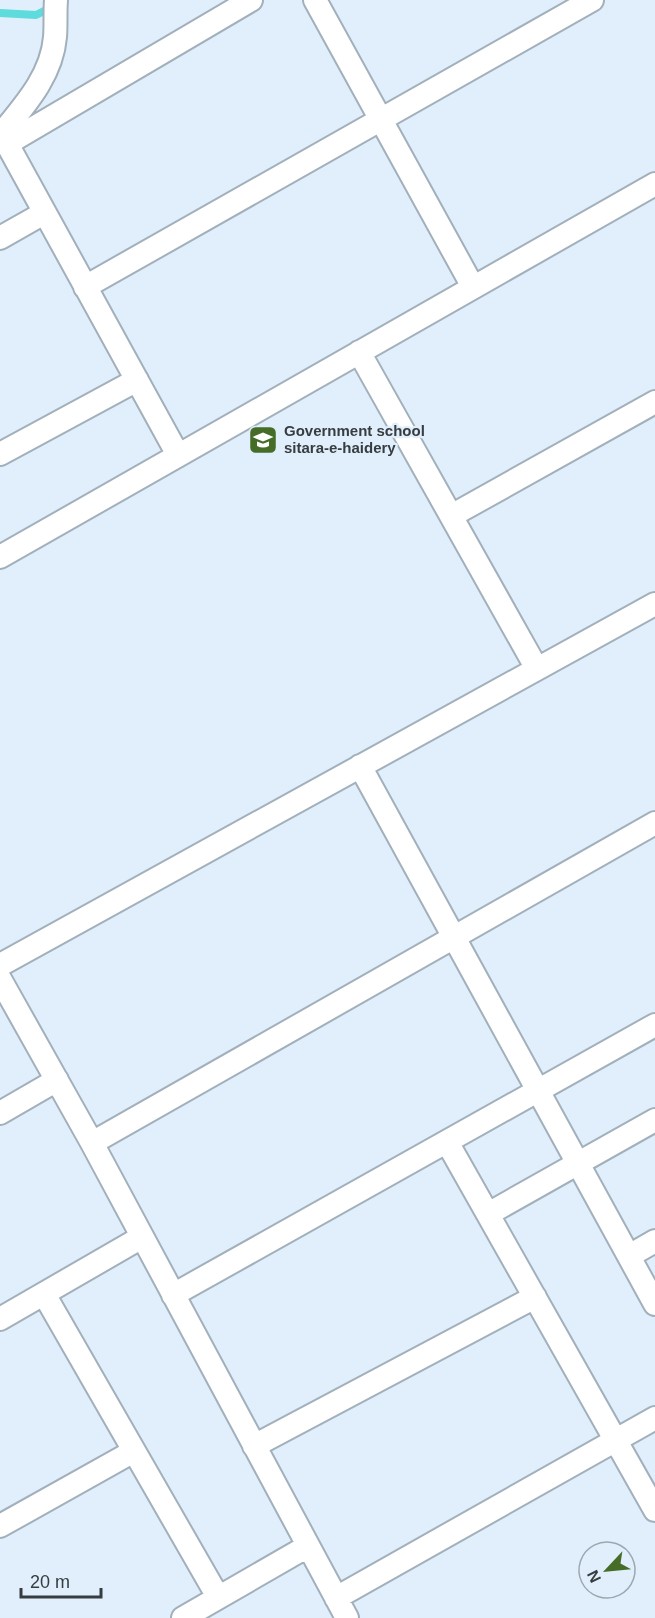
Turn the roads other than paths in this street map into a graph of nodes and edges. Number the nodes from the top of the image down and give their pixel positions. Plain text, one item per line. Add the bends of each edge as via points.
1 (56, 0) edge
2 (250, 0) edge
3 (315, 0) edge
4 (592, 0) edge
5 (382, 119) junction
6 (3, 135) edge
7 (655, 183) edge
8 (44, 213) junction
9 (0, 238) edge
10 (85, 287) junction
11 (473, 287) junction
12 (358, 352) junction
13 (136, 380) junction
14 (655, 402) edge
15 (0, 454) edge
16 (178, 455) junction
17 (451, 516) junction
18 (0, 557) edge
19 (655, 604) edge
20 (537, 669) junction
21 (360, 766) junction
22 (655, 823) edge
23 (454, 937) junction
24 (0, 965) edge
25 (0, 979) edge
26 (655, 1025) edge
27 (57, 1080) junction
28 (538, 1091) junction
29 (0, 1113) edge
30 (655, 1120) edge
31 (447, 1142) junction
32 (92, 1143) junction
33 (578, 1163) junction
34 (488, 1214) junction
35 (142, 1237) junction
36 (655, 1241) edge
37 (629, 1256) junction
38 (44, 1294) junction
39 (173, 1295) junction
40 (535, 1297) junction
41 (655, 1304) edge
42 (0, 1319) edge
43 (655, 1418) edge
44 (615, 1441) junction
45 (254, 1446) junction
46 (134, 1451) junction
47 (655, 1510) edge
48 (0, 1526) edge
49 (308, 1546) junction
50 (218, 1598) junction
51 (336, 1598) junction
52 (183, 1618) edge
53 (347, 1618) edge

1 - 6 street via 55,39 45,74
2 - 6 street
3 - 5 street
4 - 5 street
5 - 10 street
5 - 11 street
6 - 8 street
7 - 11 street
8 - 9 street
8 - 10 street
10 - 13 street
11 - 12 street
12 - 16 street
12 - 17 street
13 - 15 street
13 - 16 street
14 - 17 street
16 - 18 street
17 - 20 street
19 - 20 street
20 - 21 street
21 - 23 street
21 - 24 street
22 - 23 street
23 - 28 street
23 - 32 street
25 - 27 street
26 - 28 street
27 - 29 street
27 - 32 street
28 - 31 street
28 - 33 street
30 - 33 street
31 - 34 street
31 - 39 street
32 - 35 street
33 - 34 street
33 - 37 street
34 - 40 street
35 - 38 street
35 - 39 street
36 - 37 street
37 - 41 street
38 - 42 street
38 - 46 street
39 - 45 street
40 - 44 street
40 - 45 street
43 - 44 street
44 - 47 street
44 - 51 street
45 - 49 street
46 - 48 street
46 - 50 street
49 - 50 street
49 - 51 street
50 - 52 street
51 - 53 street

